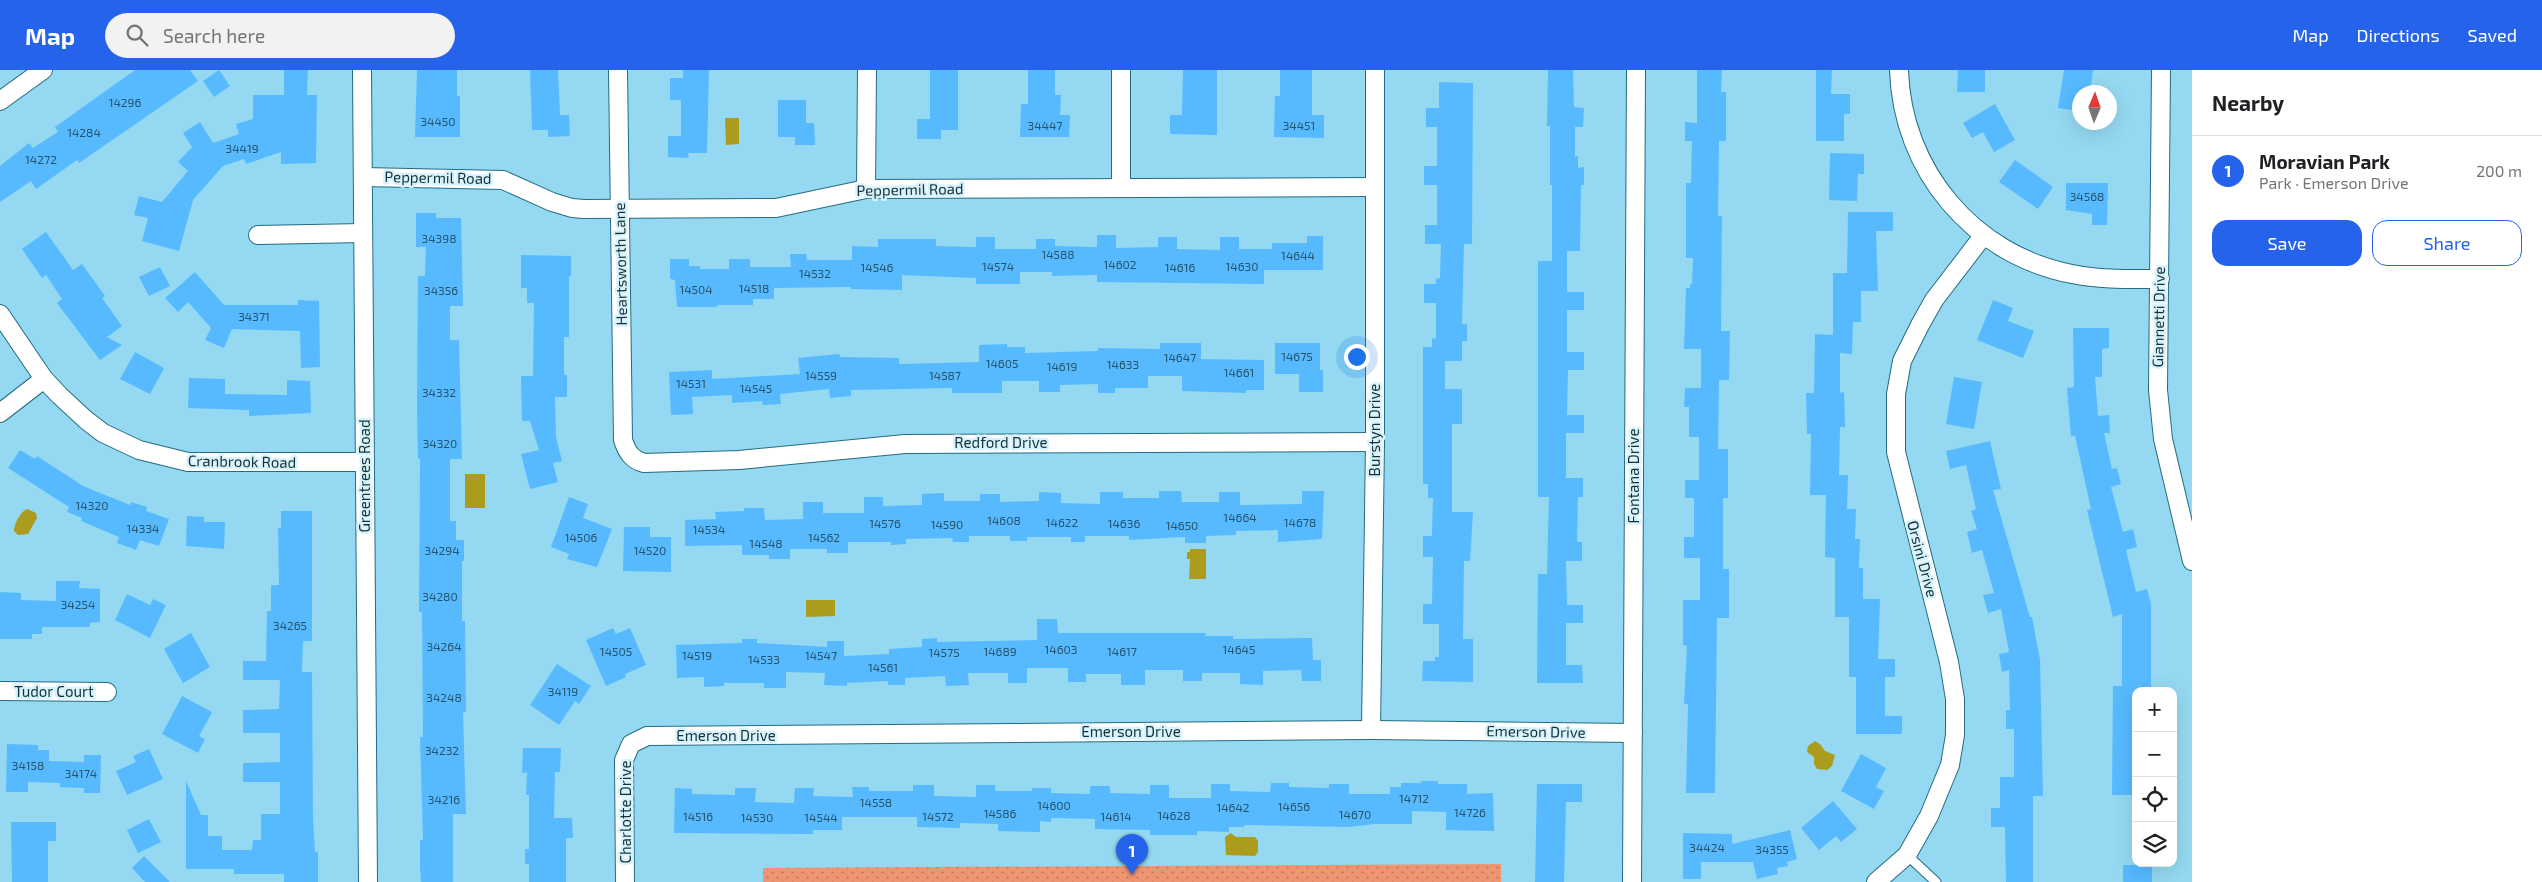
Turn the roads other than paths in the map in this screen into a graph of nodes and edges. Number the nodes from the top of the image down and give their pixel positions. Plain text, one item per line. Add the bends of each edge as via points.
1 (43, 70) edge
2 (362, 70) edge
3 (618, 70) edge
4 (867, 70) edge
5 (1121, 70) edge
6 (1374, 70) edge
7 (1636, 70) edge
8 (1900, 70) edge
9 (2161, 70) edge
10 (0, 101) edge
11 (363, 177) junction
12 (1375, 187) junction
13 (1121, 188) junction
14 (866, 189) junction
15 (620, 209) junction
16 (363, 233) junction
17 (258, 235) dead end
18 (1983, 236) junction
19 (2160, 279) junction
20 (0, 314) edge
21 (44, 379) junction
22 (0, 413) edge
23 (1376, 442) junction
24 (630, 456) joint
25 (365, 462) junction
26 (2192, 561) edge
27 (0, 692) edge
28 (108, 692) dead end
29 (1371, 730) junction
30 (1633, 733) junction
31 (630, 744) joint
32 (1907, 855) junction
33 (368, 882) edge
34 (625, 882) edge
35 (1632, 882) edge
36 (1876, 882) edge
37 (1936, 882) edge

1 - 10 street
2 - 11 street, Greentrees Road
3 - 15 street, Heartsworth Lane
4 - 14 street
5 - 13 street
6 - 12 street, Burstyn Drive
7 - 30 street, Fontana Drive
8 - 18 street via 1902,103 1915,150 1930,178 1953,208
9 - 19 street, Giannetti Drive
11 - 15 street, Peppermil Road via 503,180 572,208
11 - 16 street, Greentrees Road
12 - 13 street, Peppermil Road
12 - 23 street, Burstyn Drive
13 - 14 street, Peppermil Road
14 - 15 street, Peppermil Road via 776,208
15 - 24 street, Heartsworth Lane via 623,440
16 - 17 street
16 - 25 street, Greentrees Road
18 - 19 street via 2031,262 2070,274 2096,278
18 - 32 street, Orsini Drive via 1934,300 1920,325 1902,361 1896,394 1896,452 1948,662 1955,708 1950,765 1929,816
19 - 26 street, Giannetti Drive via 2158,390 2163,438
20 - 21 street, Cranbrook Road
21 - 22 street
21 - 25 street, Cranbrook Road via 86,420 104,432 139,450 164,458 188,462
23 - 24 street, Redford Drive via 905,444 739,460 644,464
23 - 29 street, Burstyn Drive
25 - 33 street, Greentrees Road
27 - 28 street, Tudor Court
29 - 30 street, Emerson Drive
29 - 31 street, Emerson Drive via 647,736
30 - 35 street, Fontana Drive
31 - 34 street, Charlotte Drive via 624,760
32 - 36 street, Orsini Drive
32 - 37 lane

